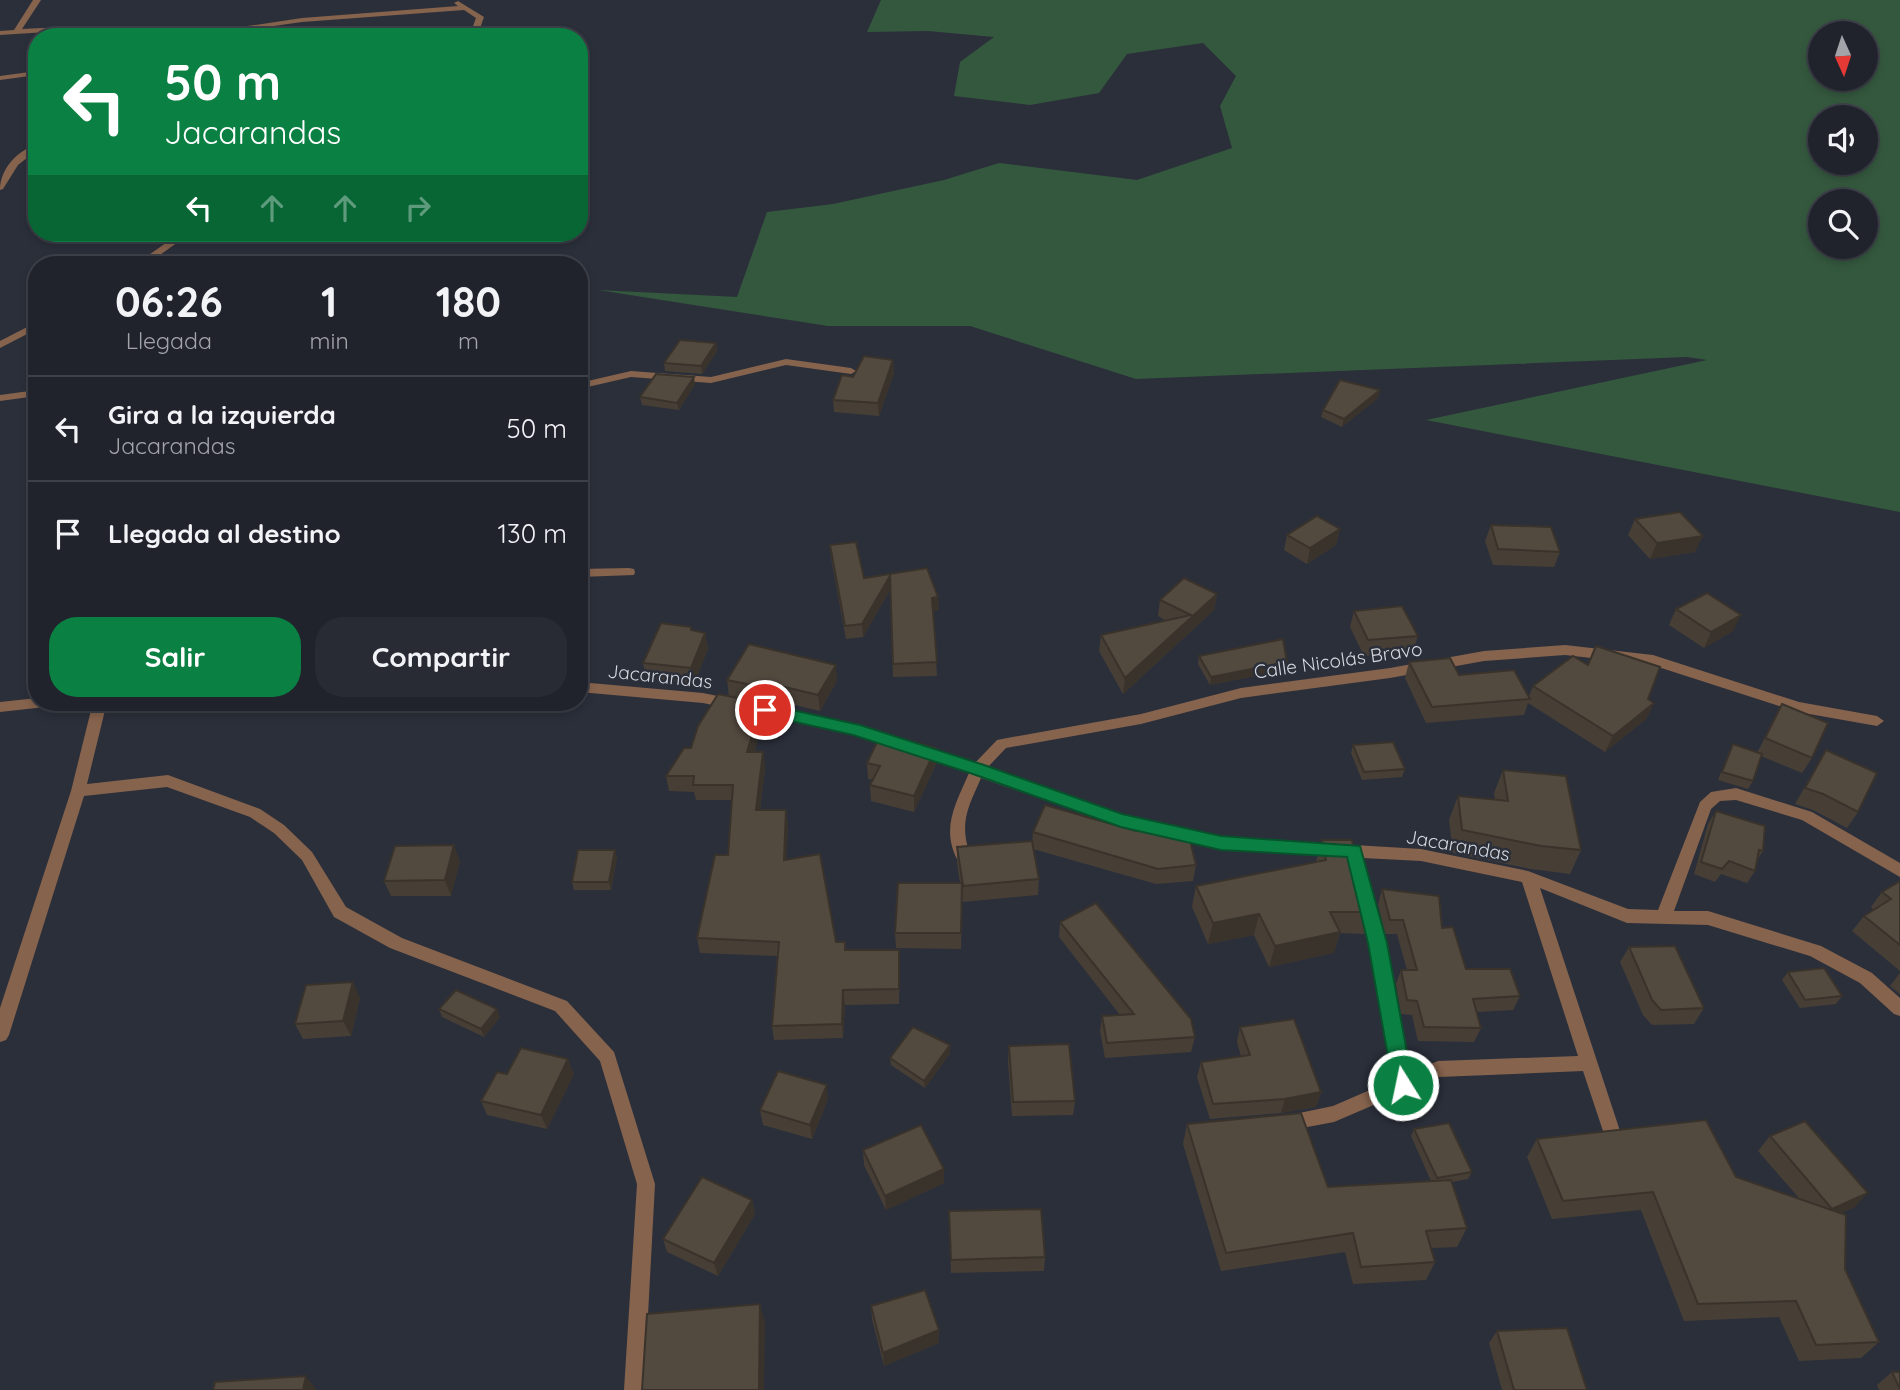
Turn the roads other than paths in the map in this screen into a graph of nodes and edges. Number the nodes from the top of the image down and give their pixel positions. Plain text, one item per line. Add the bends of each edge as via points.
1 (37, 0) edge
2 (452, 0) edge
3 (466, 8) junction
4 (244, 28) edge
5 (476, 28) edge
6 (18, 30) junction
7 (28, 30) edge
8 (0, 33) edge
9 (28, 74) edge
10 (0, 78) edge
11 (28, 151) edge
12 (0, 187) edge
13 (173, 242) edge
14 (153, 256) edge
15 (28, 330) edge
16 (0, 345) edge
17 (851, 371) dead end
18 (588, 384) edge
19 (28, 394) edge
20 (0, 398) edge
21 (629, 572) dead end
22 (588, 573) edge
23 (588, 688) edge
24 (28, 704) edge
25 (0, 706) edge
26 (98, 711) edge
27 (1877, 721) dead end
28 (978, 769) junction
29 (78, 791) junction
30 (1354, 851) junction
31 (962, 855) edge
32 (1900, 871) edge
33 (1528, 877) junction
34 (1664, 917) junction
35 (1900, 1009) edge
36 (0, 1035) edge
37 (1590, 1063) junction
38 (1403, 1085) junction
39 (1269, 1125) edge
40 (1612, 1134) edge
41 (634, 1390) edge

1 - 6 street
2 - 3 street
3 - 4 street
3 - 5 street via 480,16
6 - 7 street
6 - 8 street
9 - 10 street
11 - 12 street via 8,170
13 - 14 street
15 - 16 street
17 - 18 street via 786,362 711,380 631,374
19 - 20 street
21 - 22 street
23 - 28 street, Jacarandas via 703,698 786,714 854,729
24 - 25 street
26 - 29 street
27 - 28 street, Calle Nicolás Bravo via 1798,708 1653,660 1565,650 1484,656 1241,693 1141,719 1002,744
28 - 30 street, Jacarandas via 1121,820 1221,843
28 - 31 street via 958,814 956,836
29 - 36 street
29 - 41 street via 168,781 255,813 279,828 307,856 340,912 396,943 561,1006 608,1057 646,1184
30 - 33 street, Jacarandas via 1421,855
30 - 38 street via 1377,943
32 - 34 street via 1807,816 1736,794 1716,796 1704,806
33 - 34 street, Jacarandas via 1627,916
33 - 37 street
34 - 35 street, Jacarandas via 1708,918 1815,951 1866,978
37 - 38 street via 1438,1069
37 - 40 street
38 - 39 street via 1334,1114

